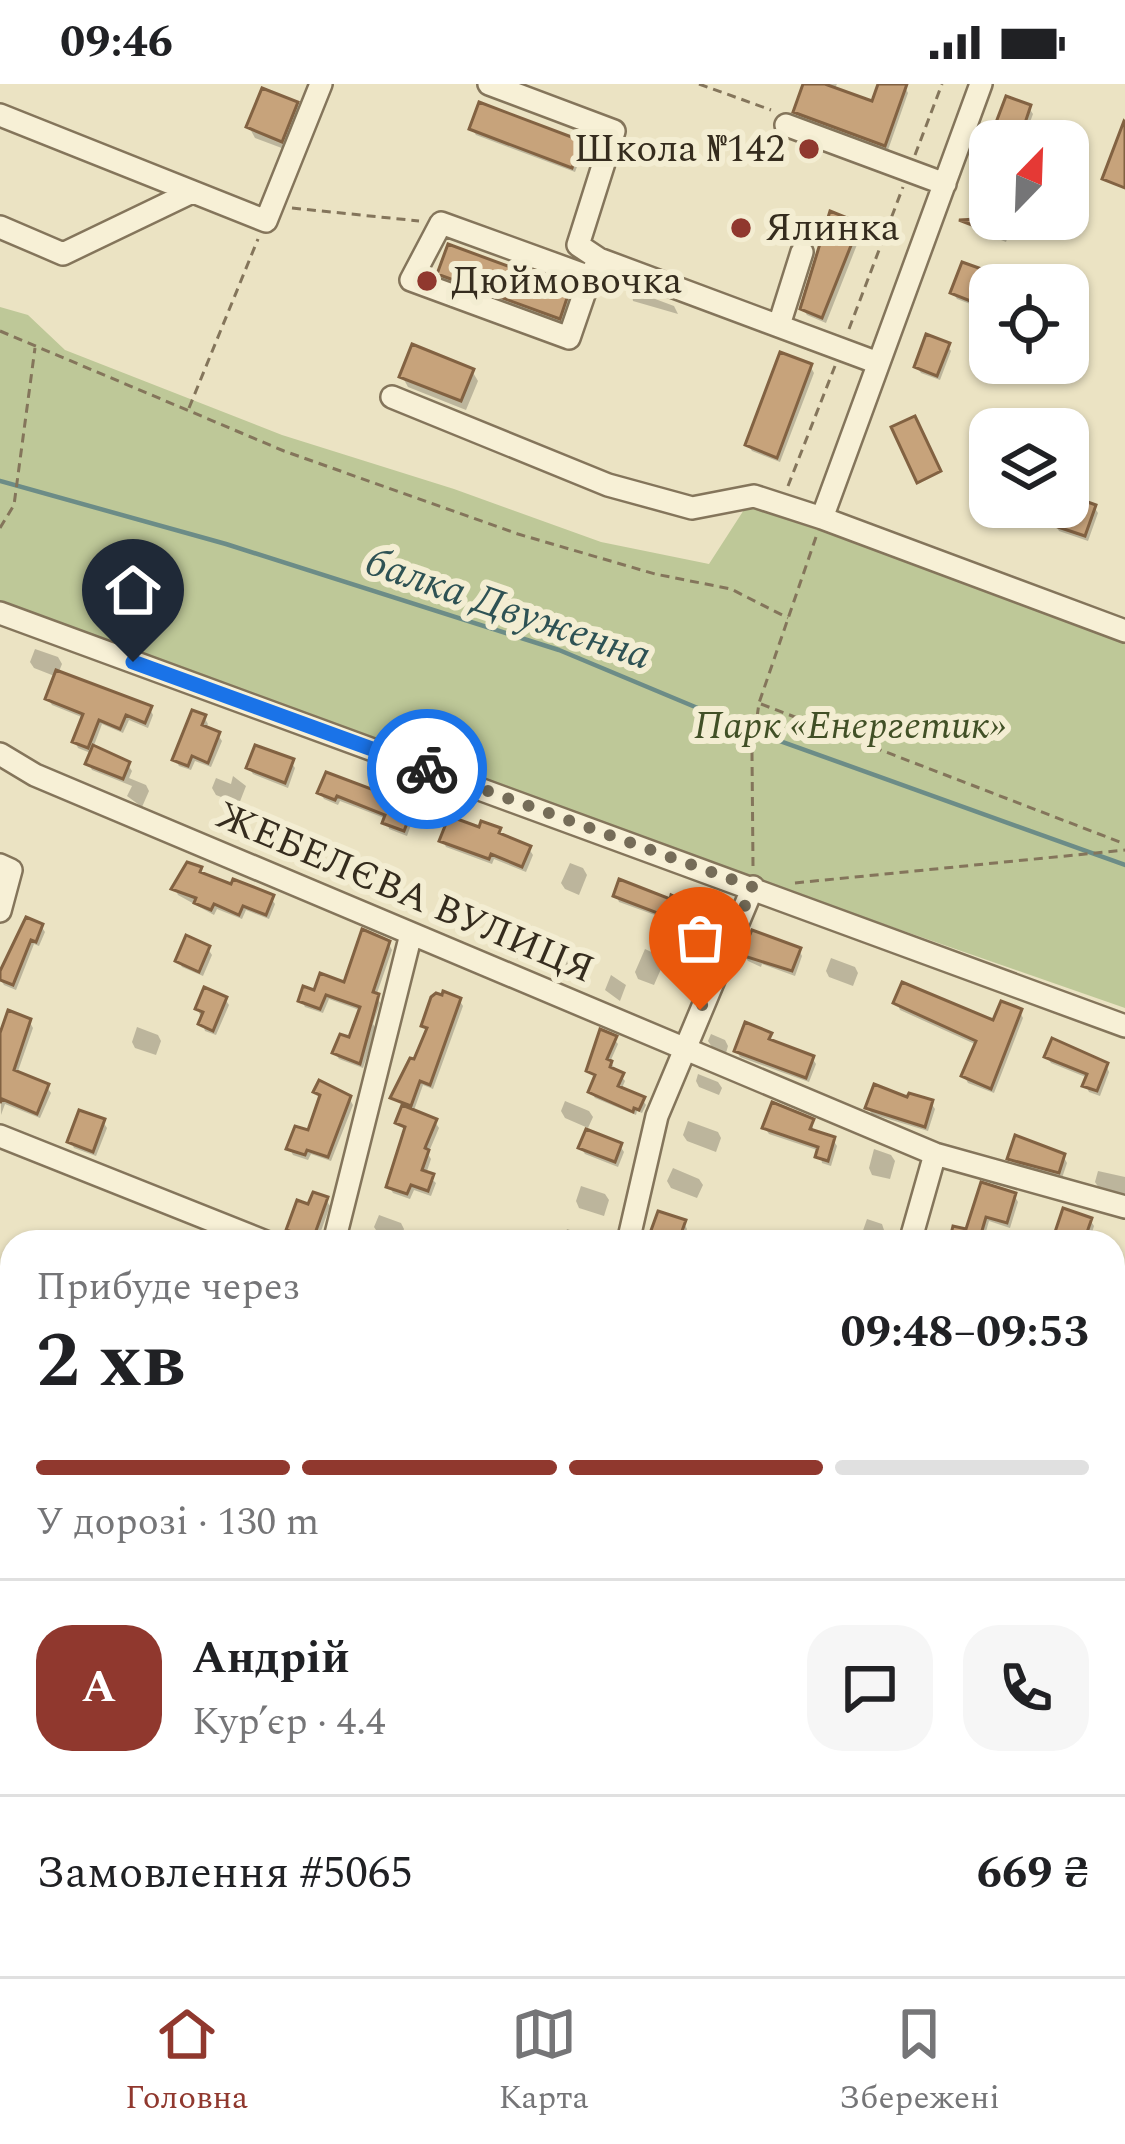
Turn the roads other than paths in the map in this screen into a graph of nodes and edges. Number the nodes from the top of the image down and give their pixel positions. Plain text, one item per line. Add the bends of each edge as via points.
1 (321, 84) edge
2 (489, 84) edge
3 (981, 84) edge
4 (0, 115) edge
5 (786, 124) dead end
6 (945, 184) junction
7 (192, 192) junction
8 (0, 227) edge
9 (802, 252) dead end
10 (595, 268) junction
11 (779, 325) junction
12 (878, 363) junction
13 (392, 398) dead end
14 (822, 518) junction
15 (0, 613) edge
16 (1125, 631) edge
17 (0, 754) edge
18 (0, 865) edge
19 (753, 887) junction
20 (0, 911) edge
21 (411, 934) junction
22 (1125, 1026) edge
23 (682, 1051) junction
24 (0, 1136) edge
25 (935, 1154) junction
26 (1125, 1208) edge
27 (236, 1230) edge
28 (337, 1230) edge
29 (631, 1230) edge
30 (913, 1230) edge

1 - 7 street via 269,214
2 - 10 street via 614,131 578,245
3 - 6 street
4 - 7 street
5 - 6 street
6 - 12 street
7 - 8 street via 63,254
9 - 11 street
10 - 10 street via 441,223 411,280 569,338
10 - 11 street
11 - 12 street
12 - 14 street
13 - 14 street via 608,485 692,508 754,496
14 - 16 street
15 - 19 street
17 - 21 street, ЖЕБЕЛЄВА ВУЛИЦЯ
18 - 20 street via 11,870
19 - 22 street
19 - 23 street
21 - 23 street, ЖЕБЕЛЄВА ВУЛИЦЯ
21 - 28 street
23 - 25 street, ЖЕБЕЛЄВА ВУЛИЦЯ
23 - 29 street via 657,1116
24 - 27 street
25 - 26 street, ЖЕБЕЛЄВА ВУЛИЦЯ
25 - 30 street

